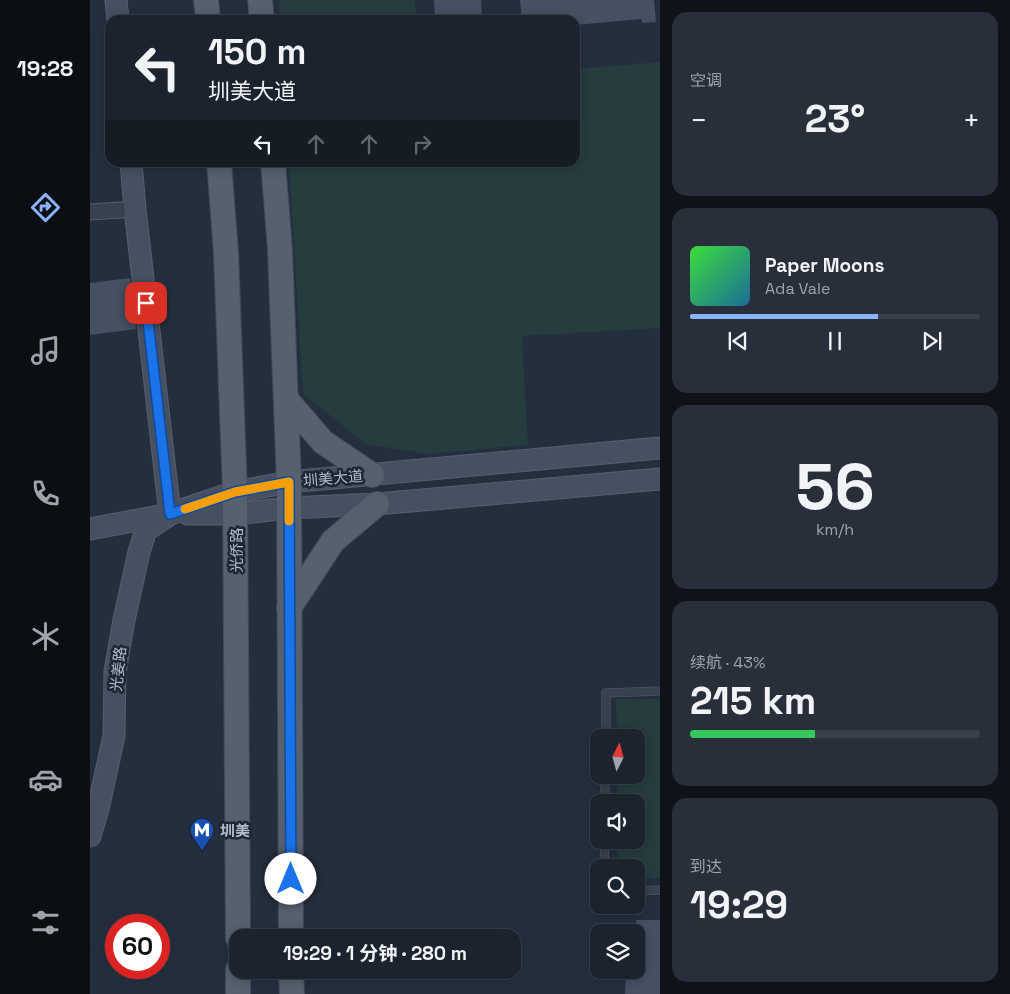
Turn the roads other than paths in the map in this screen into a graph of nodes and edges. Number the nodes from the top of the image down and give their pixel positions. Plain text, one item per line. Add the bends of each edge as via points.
1 (116, 0) edge
2 (206, 0) edge
3 (260, 0) edge
4 (118, 15) edge
5 (208, 15) edge
6 (262, 15) edge
7 (131, 167) edge
8 (219, 167) edge
9 (273, 167) edge
10 (135, 209) junction
11 (90, 212) edge
12 (286, 399) junction
13 (660, 448) edge
14 (372, 475) junction
15 (660, 479) edge
16 (289, 482) junction
17 (235, 503) junction
18 (377, 504) junction
19 (289, 508) junction
20 (170, 514) junction
21 (90, 529) edge
22 (289, 608) junction
23 (660, 690) edge
24 (606, 729) edge
25 (90, 836) edge
26 (660, 890) edge
27 (645, 891) edge
28 (238, 929) edge
29 (291, 929) edge
30 (238, 979) edge
31 (292, 979) edge
32 (238, 994) edge
33 (292, 994) edge

1 - 4 street
2 - 5 main road
3 - 6 main road
7 - 10 street
8 - 17 main road, 光侨路
9 - 12 main road
10 - 11 street
10 - 20 street
12 - 14 main road via 323,442
12 - 16 main road
13 - 14 street, 圳美大道
14 - 16 street, 圳美大道
15 - 18 street, 圳美大道
16 - 17 street, 圳美大道
16 - 19 main road
17 - 19 street, 圳美大道
17 - 20 street, 圳美大道
17 - 28 main road, 光侨路
18 - 19 street, 圳美大道
18 - 22 main road via 333,541
19 - 22 main road
20 - 21 street
20 - 25 street, 光姜路 via 146,530 139,552 115,672 114,736
22 - 29 main road
23 - 24 lane via 606,693
26 - 27 lane
30 - 32 main road
31 - 33 main road

